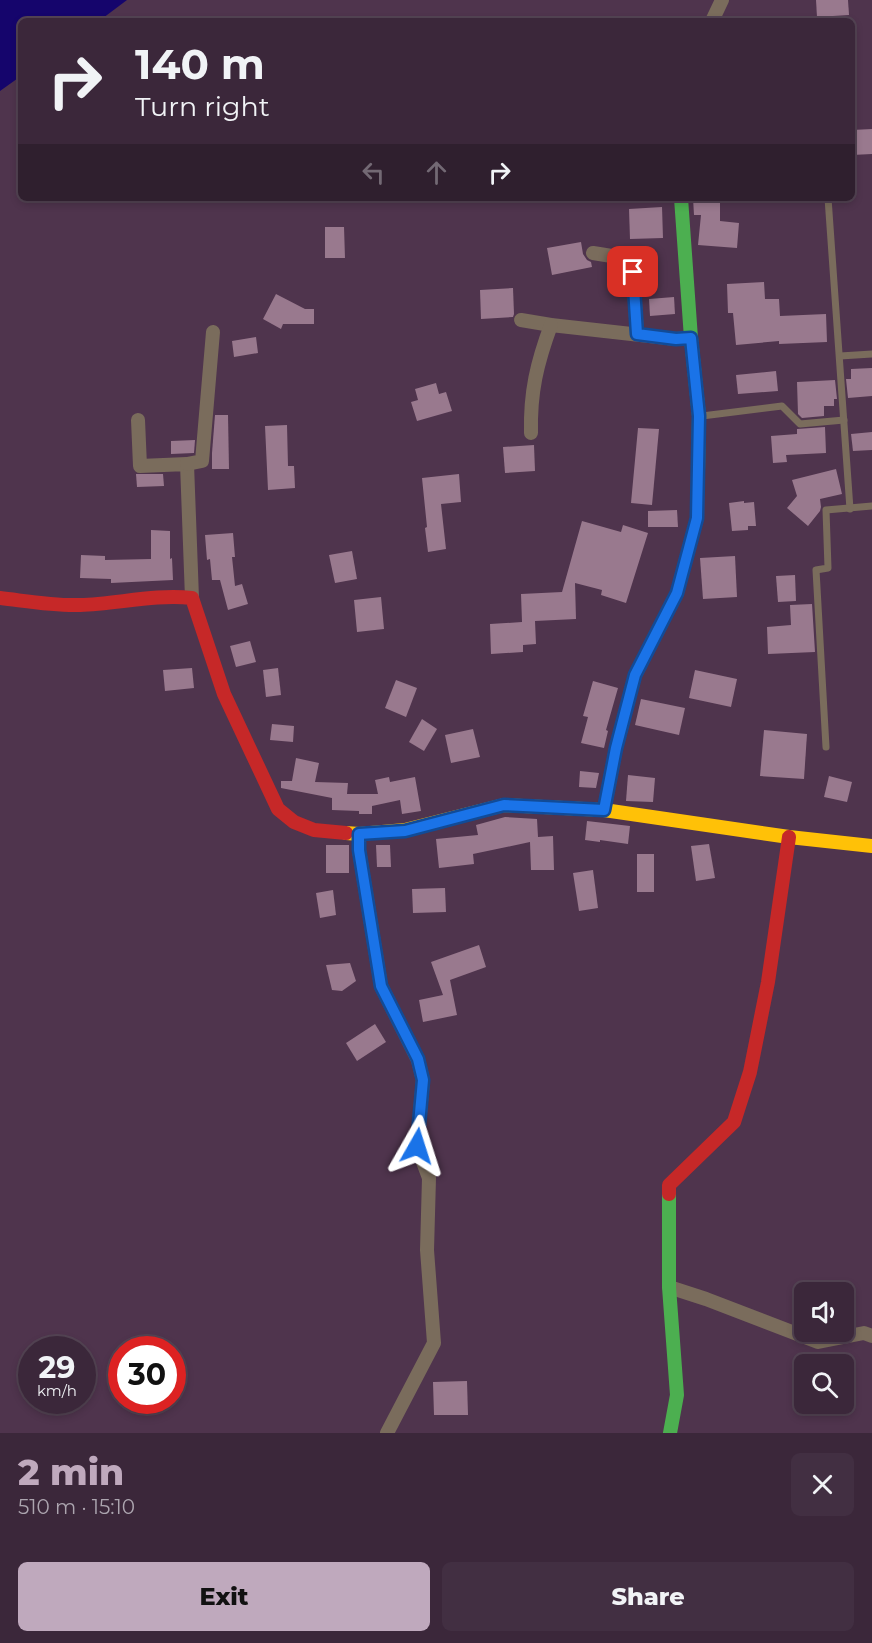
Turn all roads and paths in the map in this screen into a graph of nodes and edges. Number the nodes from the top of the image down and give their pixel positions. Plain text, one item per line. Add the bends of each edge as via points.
1 (722, 0) edge
2 (713, 18) edge
3 (681, 201) edge
4 (828, 201) edge
5 (594, 253) dead end
6 (521, 320) dead end
7 (551, 325) junction
8 (213, 332) dead end
9 (637, 334) junction
10 (691, 338) junction
11 (872, 354) edge
12 (840, 356) junction
13 (699, 416) junction
14 (138, 420) dead end
15 (844, 420) junction
16 (531, 433) dead end
17 (187, 464) junction
18 (872, 506) edge
19 (850, 509) junction
20 (0, 598) edge
21 (192, 598) junction
22 (826, 747) dead end
23 (604, 810) junction
24 (359, 834) junction
25 (789, 837) junction
26 (872, 846) edge
27 (669, 1287) junction
28 (872, 1336) edge
29 (387, 1433) edge
30 (670, 1433) edge

1 - 2 street
3 - 10 street
4 - 12 lane
5 - 9 street via 618,256 633,272
6 - 7 street
7 - 9 street
7 - 16 street via 539,357 530,406
8 - 17 street via 202,461
9 - 10 street
10 - 13 street
11 - 12 lane
12 - 15 lane
13 - 15 lane via 782,406 800,424
13 - 23 street via 697,518 677,593 635,675
14 - 17 street via 140,466
15 - 19 lane
17 - 21 street
18 - 19 lane
19 - 22 lane via 826,510 828,568 816,570
20 - 21 street via 77,606 175,595
21 - 24 street via 224,694 278,809 294,822 314,830
23 - 24 street via 504,805 405,831
23 - 25 street
24 - 29 street via 381,986 418,1059 423,1080 417,1146 429,1178 427,1250 434,1344
25 - 26 street
25 - 27 street via 768,982 750,1072 734,1122 669,1185
27 - 28 street via 818,1342 864,1333
27 - 30 street via 677,1395

